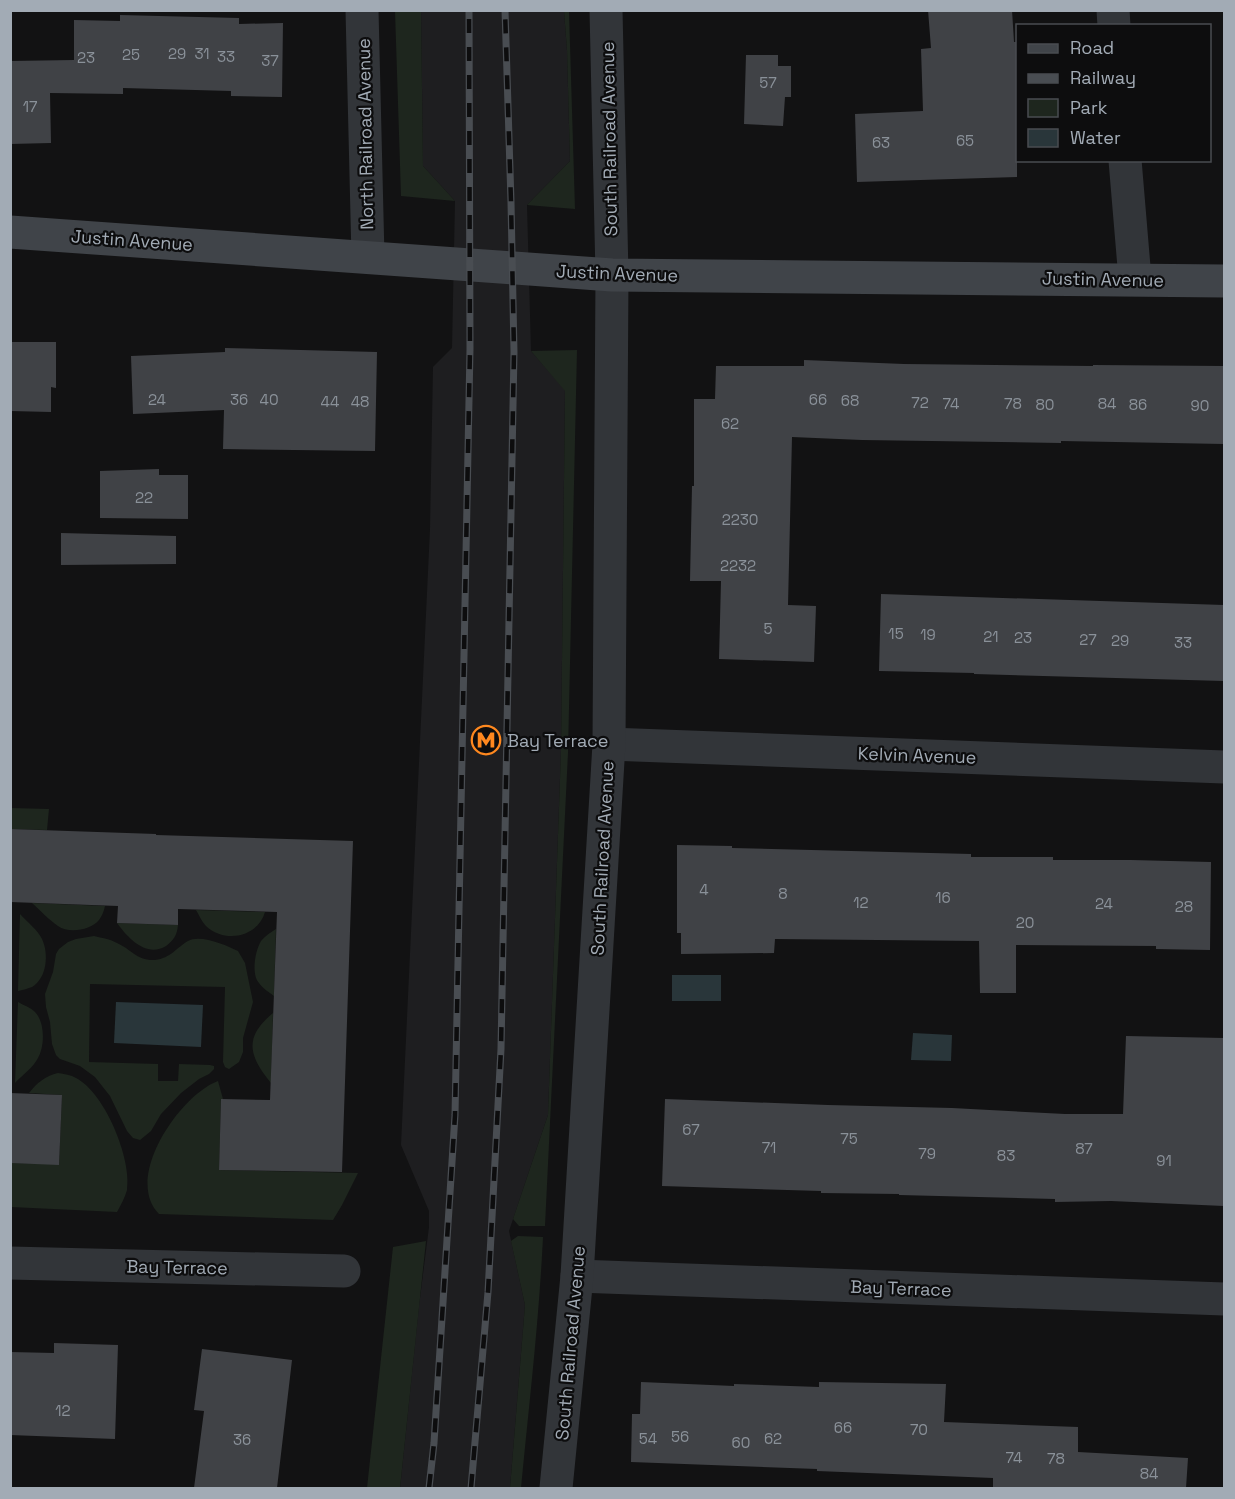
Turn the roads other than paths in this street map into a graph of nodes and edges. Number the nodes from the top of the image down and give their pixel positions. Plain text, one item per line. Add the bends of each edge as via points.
1 (362, 10) edge
2 (606, 10) edge
3 (1125, 162) edge
4 (10, 232) edge
5 (368, 257) junction
6 (612, 275) junction
7 (1135, 279) junction
8 (1224, 281) edge
9 (609, 744) junction
10 (1224, 767) edge
11 (10, 1263) edge
12 (344, 1271) dead end
13 (578, 1276) junction
14 (1224, 1299) edge
15 (556, 1488) edge

1 - 5 street, North Railroad Avenue
2 - 6 street, South Railroad Avenue
3 - 7 street
4 - 5 street, Justin Avenue
5 - 6 street, Justin Avenue
6 - 7 street, Justin Avenue
6 - 9 street, South Railroad Avenue
7 - 8 street, Justin Avenue
9 - 10 street, Kelvin Avenue
9 - 13 street, South Railroad Avenue
11 - 12 street, Bay Terrace
13 - 14 street, Bay Terrace
13 - 15 street, South Railroad Avenue

